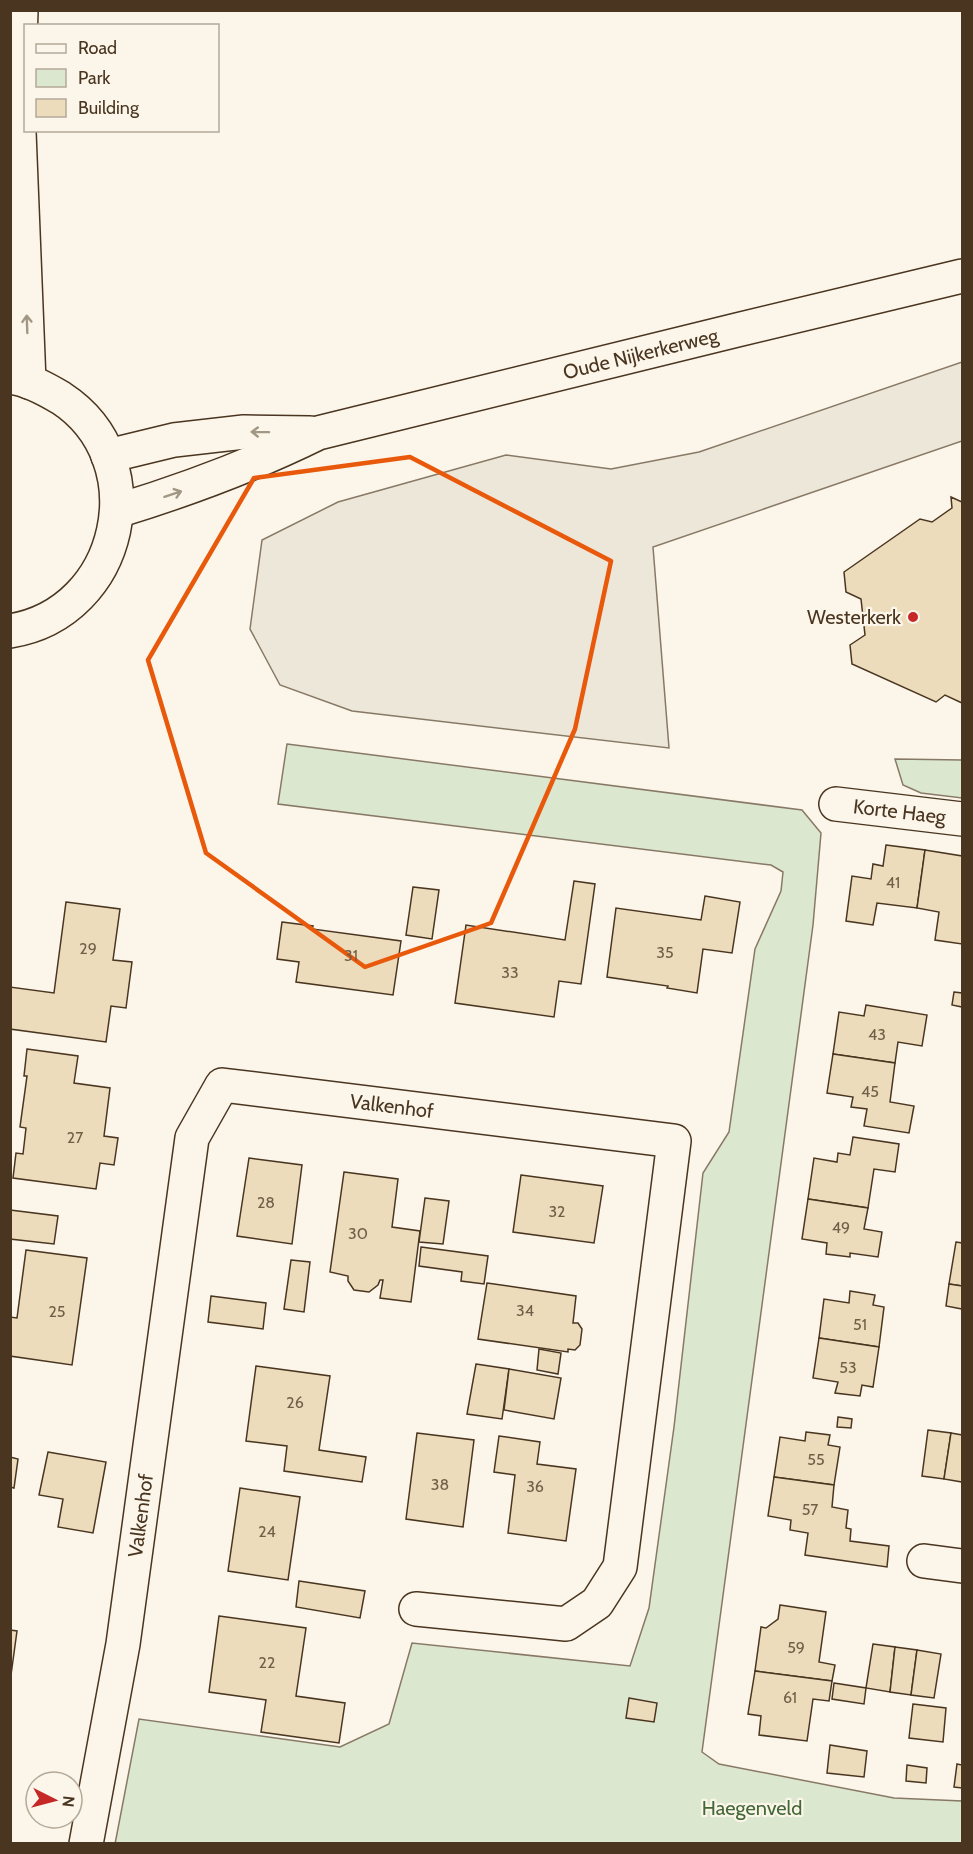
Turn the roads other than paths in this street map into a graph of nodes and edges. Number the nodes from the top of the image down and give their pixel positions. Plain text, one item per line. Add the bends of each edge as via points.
1 (21, 10) edge
2 (18, 107) junction
3 (10, 140) edge
4 (963, 276) edge
5 (20, 380) edge
6 (318, 433) junction
7 (108, 456) junction
8 (117, 511) junction
9 (10, 631) edge
10 (836, 804) dead end
11 (963, 819) edge
12 (924, 1561) dead end
13 (963, 1566) edge
14 (416, 1609) dead end
15 (86, 1844) edge

1 - 2 street
2 - 3 street
5 -> 2 street
4 - 6 street, Oude Nijkerkerweg
5 - 7 street via 46,388 72,405 93,428
6 -> 7 street, Oude Nijkerkerweg via 244,432 174,440
8 -> 6 street, Oude Nijkerkerweg via 181,491
7 - 8 street via 116,485
8 - 9 street via 110,548 97,576 51,618
10 - 11 street, Korte Haeg
12 - 13 street
14 - 15 street, Valkenhof via 566,1624 597,1603 620,1567 674,1141 222,1085 192,1138 123,1644

